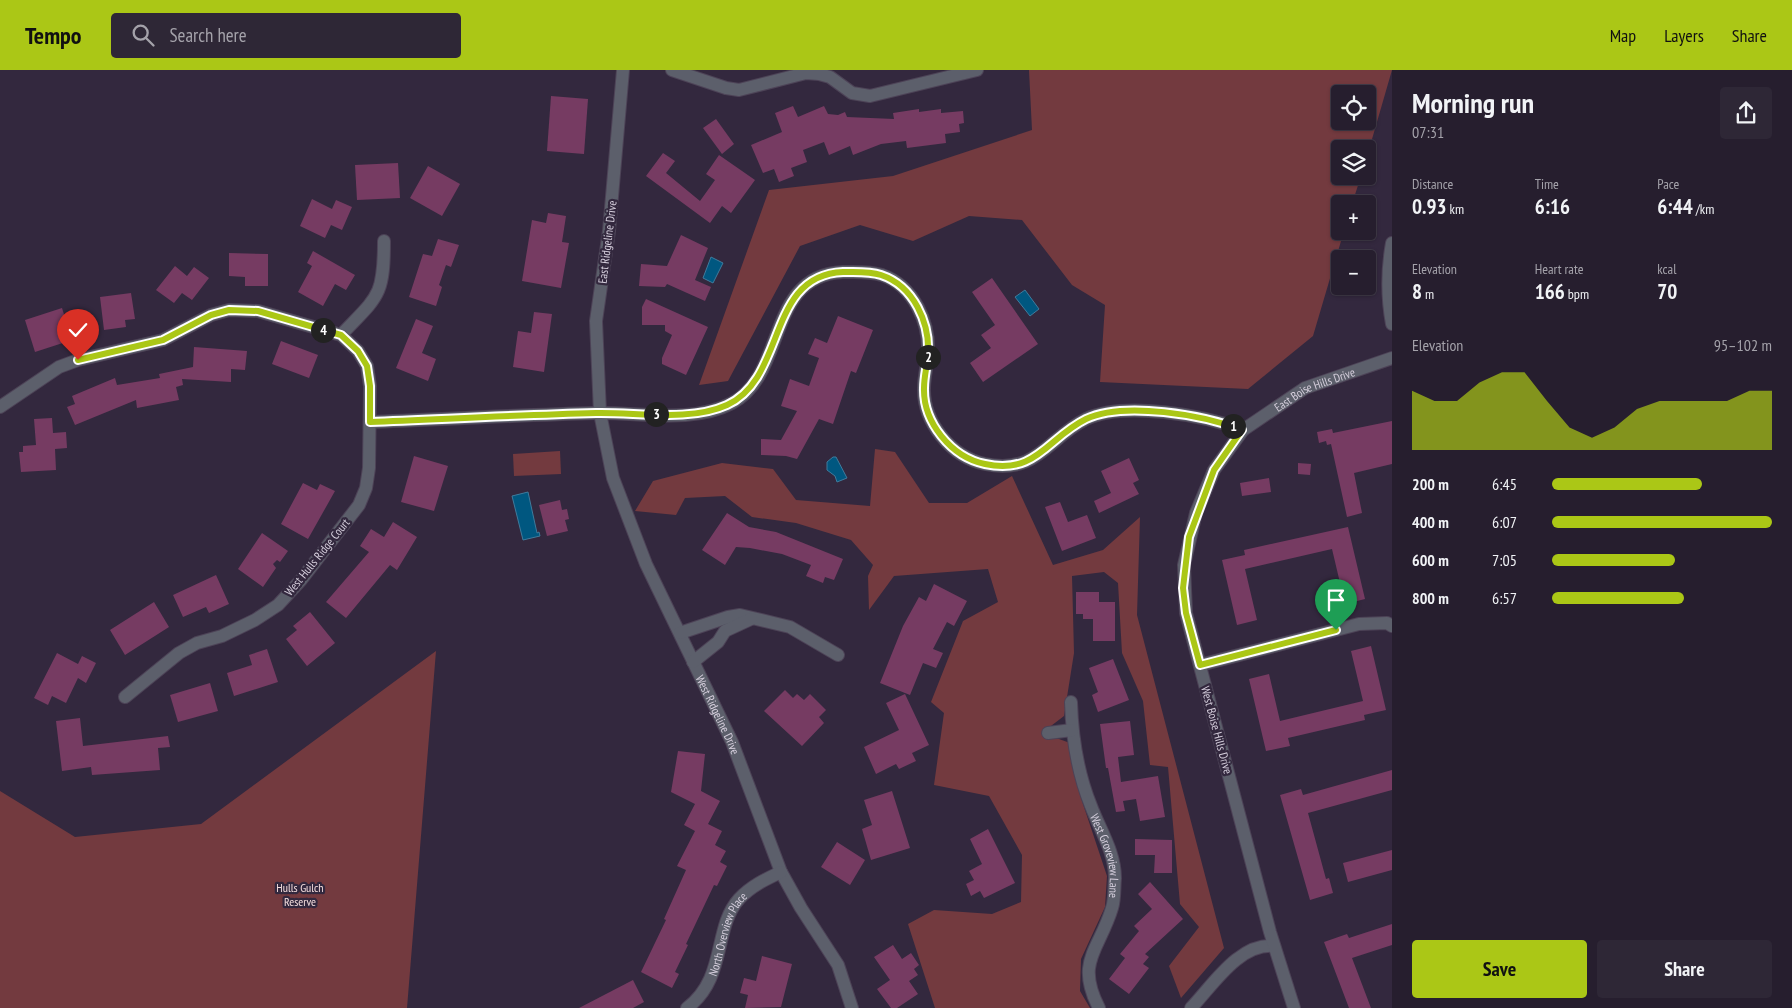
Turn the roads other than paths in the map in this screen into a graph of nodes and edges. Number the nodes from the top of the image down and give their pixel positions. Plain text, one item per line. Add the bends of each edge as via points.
1 (623, 70) edge
2 (672, 70) edge
3 (977, 70) edge
4 (384, 241) dead end
5 (1392, 244) edge
6 (1392, 324) edge
7 (341, 335) junction
8 (1392, 358) edge
9 (0, 407) edge
10 (600, 413) junction
11 (370, 422) junction
12 (1242, 430) junction
13 (751, 619) junction
14 (713, 622) junction
15 (1392, 626) edge
16 (680, 633) junction
17 (720, 637) junction
18 (838, 655) dead end
19 (693, 662) junction
20 (1200, 665) junction
21 (125, 697) dead end
22 (1071, 702) dead end
23 (1072, 730) junction
24 (1048, 733) dead end
25 (782, 872) junction
26 (1274, 946) junction
27 (687, 1008) edge
28 (852, 1008) edge
29 (1099, 1008) edge
30 (1191, 1008) edge
31 (1294, 1008) edge

1 - 10 street, East Ridgeline Drive via 609,231 596,321
2 - 3 street via 739,90 806,73 819,74 830,77 852,93 870,96
4 - 7 street via 381,288 375,299
5 - 6 street via 1388,265 1388,303
7 - 9 street via 258,311 229,310 211,315 163,340 59,367
7 - 11 street, West Hulls Ridge Court via 358,351 367,366
8 - 12 street, East Boise Hills Drive via 1305,388
10 - 11 street
10 - 12 street via 698,414 718,410 736,401 764,368 785,312 795,296 814,279 834,272 858,272 880,274 896,281 920,310 927,331 926,406 934,426 947,443 972,460 999,466 1031,460 1086,419 1108,412 1134,410 1203,417
10 - 16 street, West Ridgeline Drive via 613,478 646,564
11 - 21 street, West Hulls Ridge Court via 370,468 359,505 301,580 278,605 222,636 197,642
12 - 20 street, West Boise Hills Drive via 1214,470 1189,537 1183,588
13 - 14 street via 740,615
13 - 17 street via 725,631
13 - 18 street via 790,627
14 - 16 street
14 - 17 street
15 - 20 street via 1387,622 1359,624
16 - 19 street, West Ridgeline Drive
17 - 19 street
19 - 25 street, West Ridgeline Drive via 732,742
20 - 26 street, West Boise Hills Drive
22 - 23 street, West Groveview Lane
23 - 24 street
23 - 29 street, West Groveview Lane via 1090,805 1111,851 1115,876 1113,907 1088,965 1089,985
25 - 27 street, North Overview Place via 752,886 738,900 729,917 715,969 707,985
25 - 28 street, West Ridgeline Drive via 838,965
26 - 30 street via 1262,945 1234,961
26 - 31 street, West Boise Hills Drive

